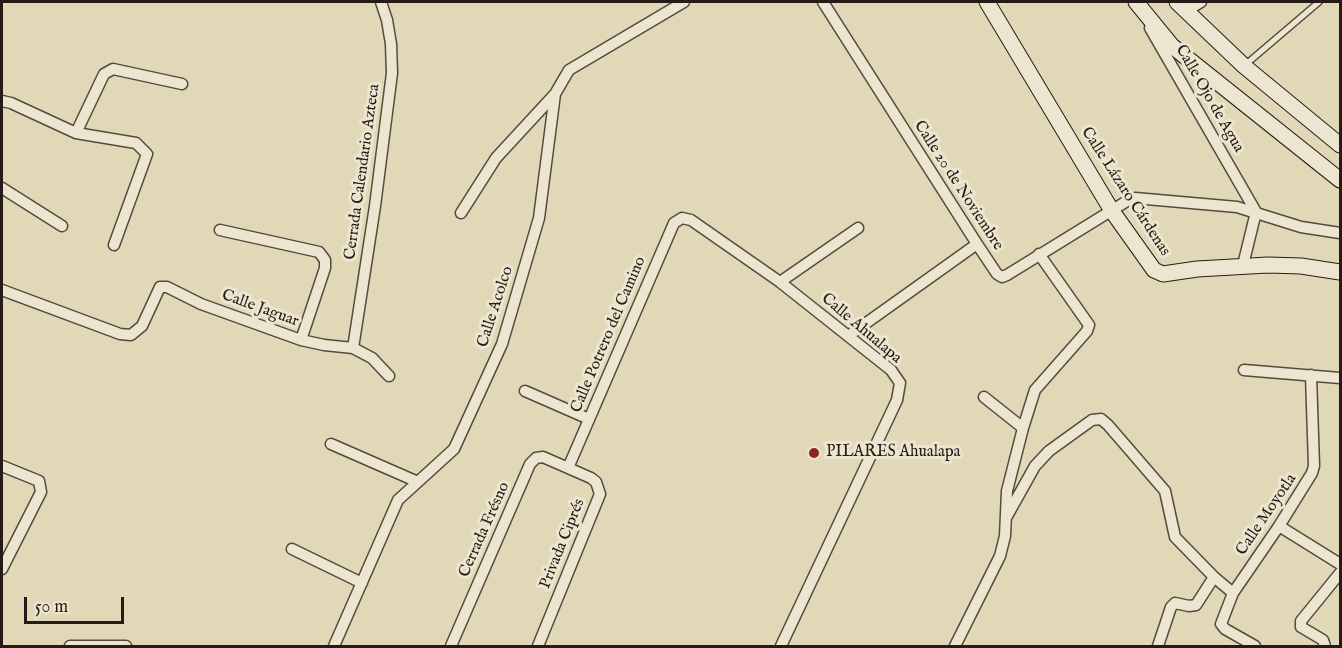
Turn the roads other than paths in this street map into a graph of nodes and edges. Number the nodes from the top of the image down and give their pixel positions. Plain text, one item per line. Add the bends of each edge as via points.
1 (381, 2) edge
2 (684, 2) edge
3 (823, 2) edge
4 (987, 2) edge
5 (1136, 2) edge
6 (1202, 2) edge
7 (1319, 2) edge
8 (1182, 6) edge
9 (1244, 66) junction
10 (182, 84) dead end
11 (555, 94) junction
12 (2, 101) edge
13 (76, 133) junction
14 (1341, 145) edge
15 (1341, 180) edge
16 (2, 188) edge
17 (1112, 211) junction
18 (1256, 212) junction
19 (461, 213) dead end
20 (682, 218) joint
21 (62, 226) dead end
22 (858, 228) dead end
23 (220, 230) dead end
24 (1341, 233) edge
25 (976, 244) junction
26 (114, 245) dead end
27 (1039, 254) junction
28 (1243, 265) junction
29 (1341, 272) edge
30 (780, 282) junction
31 (2, 290) edge
32 (848, 336) junction
33 (301, 340) junction
34 (353, 348) junction
35 (1244, 370) dead end
36 (1311, 375) junction
37 (389, 376) dead end
38 (1341, 378) edge
39 (525, 391) dead end
40 (984, 397) dead end
41 (588, 419) junction
42 (1023, 428) junction
43 (331, 444) dead end
44 (2, 466) edge
45 (568, 468) junction
46 (418, 482) junction
47 (1007, 516) junction
48 (1279, 526) junction
49 (292, 549) dead end
50 (1341, 564) edge
51 (2, 569) edge
52 (1341, 573) edge
53 (1214, 577) junction
54 (362, 583) junction
55 (1233, 592) junction
56 (70, 646) edge
57 (126, 646) edge
58 (334, 646) edge
59 (451, 646) edge
60 (538, 646) edge
61 (783, 646) edge
62 (955, 646) edge
63 (1158, 646) edge
64 (1255, 646) edge
65 (1324, 646) edge

1 - 34 street, Cerrada Calendario Azteca via 392,44 392,73
2 - 11 street, Calle Acolco via 569,70
3 - 25 street, Calle 20 de Noviembre
4 - 17 street, Calle Lázaro Cárdenas
5 - 15 street via 1172,46
5 - 18 street, Calle Ojo de Agua
6 - 8 street
7 - 9 lane
8 - 9 street
9 - 14 street
10 - 13 street via 113,69 105,74
11 - 19 street via 496,158
11 - 46 street, Calle Acolco via 539,218 502,344 454,449
12 - 13 street
13 - 26 street via 136,143 147,154
16 - 21 street
17 - 18 street via 1134,198
17 - 27 street, Calle 20 de Noviembre
17 - 28 street, Calle Lázaro Cárdenas via 1158,273
18 - 24 street via 1301,227
18 - 28 street
20 - 30 street, Calle Ahualapa via 691,220
20 - 41 street, Calle Potrero del Camino via 674,223
22 - 30 street
23 - 33 street via 319,252 325,260
25 - 27 street, Calle 20 de Noviembre via 1002,276
25 - 32 street
27 - 42 street via 1089,325 1035,390
28 - 29 street, Calle Lázaro Cárdenas via 1301,266
30 - 32 street, Calle Ahualapa
31 - 33 street, Calle Jaguar via 131,335 142,326 160,287 167,287 201,304
32 - 61 street, Calle Ahualapa via 891,370 900,383 897,400
33 - 34 street, Calle Jaguar
34 - 37 street via 372,358
35 - 36 street
36 - 38 street
36 - 48 street, Calle Moyotla via 1312,473
39 - 41 street
40 - 42 street
41 - 45 street, Calle Potrero del Camino
42 - 47 street via 1007,492
43 - 46 street
44 - 51 street via 39,481 41,492
45 - 59 street, Cerrada Frésno via 543,457 530,464
45 - 60 street, Privada Ciprés via 596,482 600,494
46 - 54 street, Calle Acolco via 398,500
47 - 53 street via 1035,466 1049,451 1092,420 1101,419 1165,491 1175,537
47 - 62 street via 1000,556
48 - 50 street
48 - 55 street, Calle Moyotla
49 - 54 street
52 - 65 street via 1301,621 1301,627 1323,640
53 - 55 street
53 - 63 street via 1196,605 1175,603 1171,607
54 - 58 street, Calle Acolco
55 - 64 street, Calle Moyotla via 1221,624
56 - 57 street

